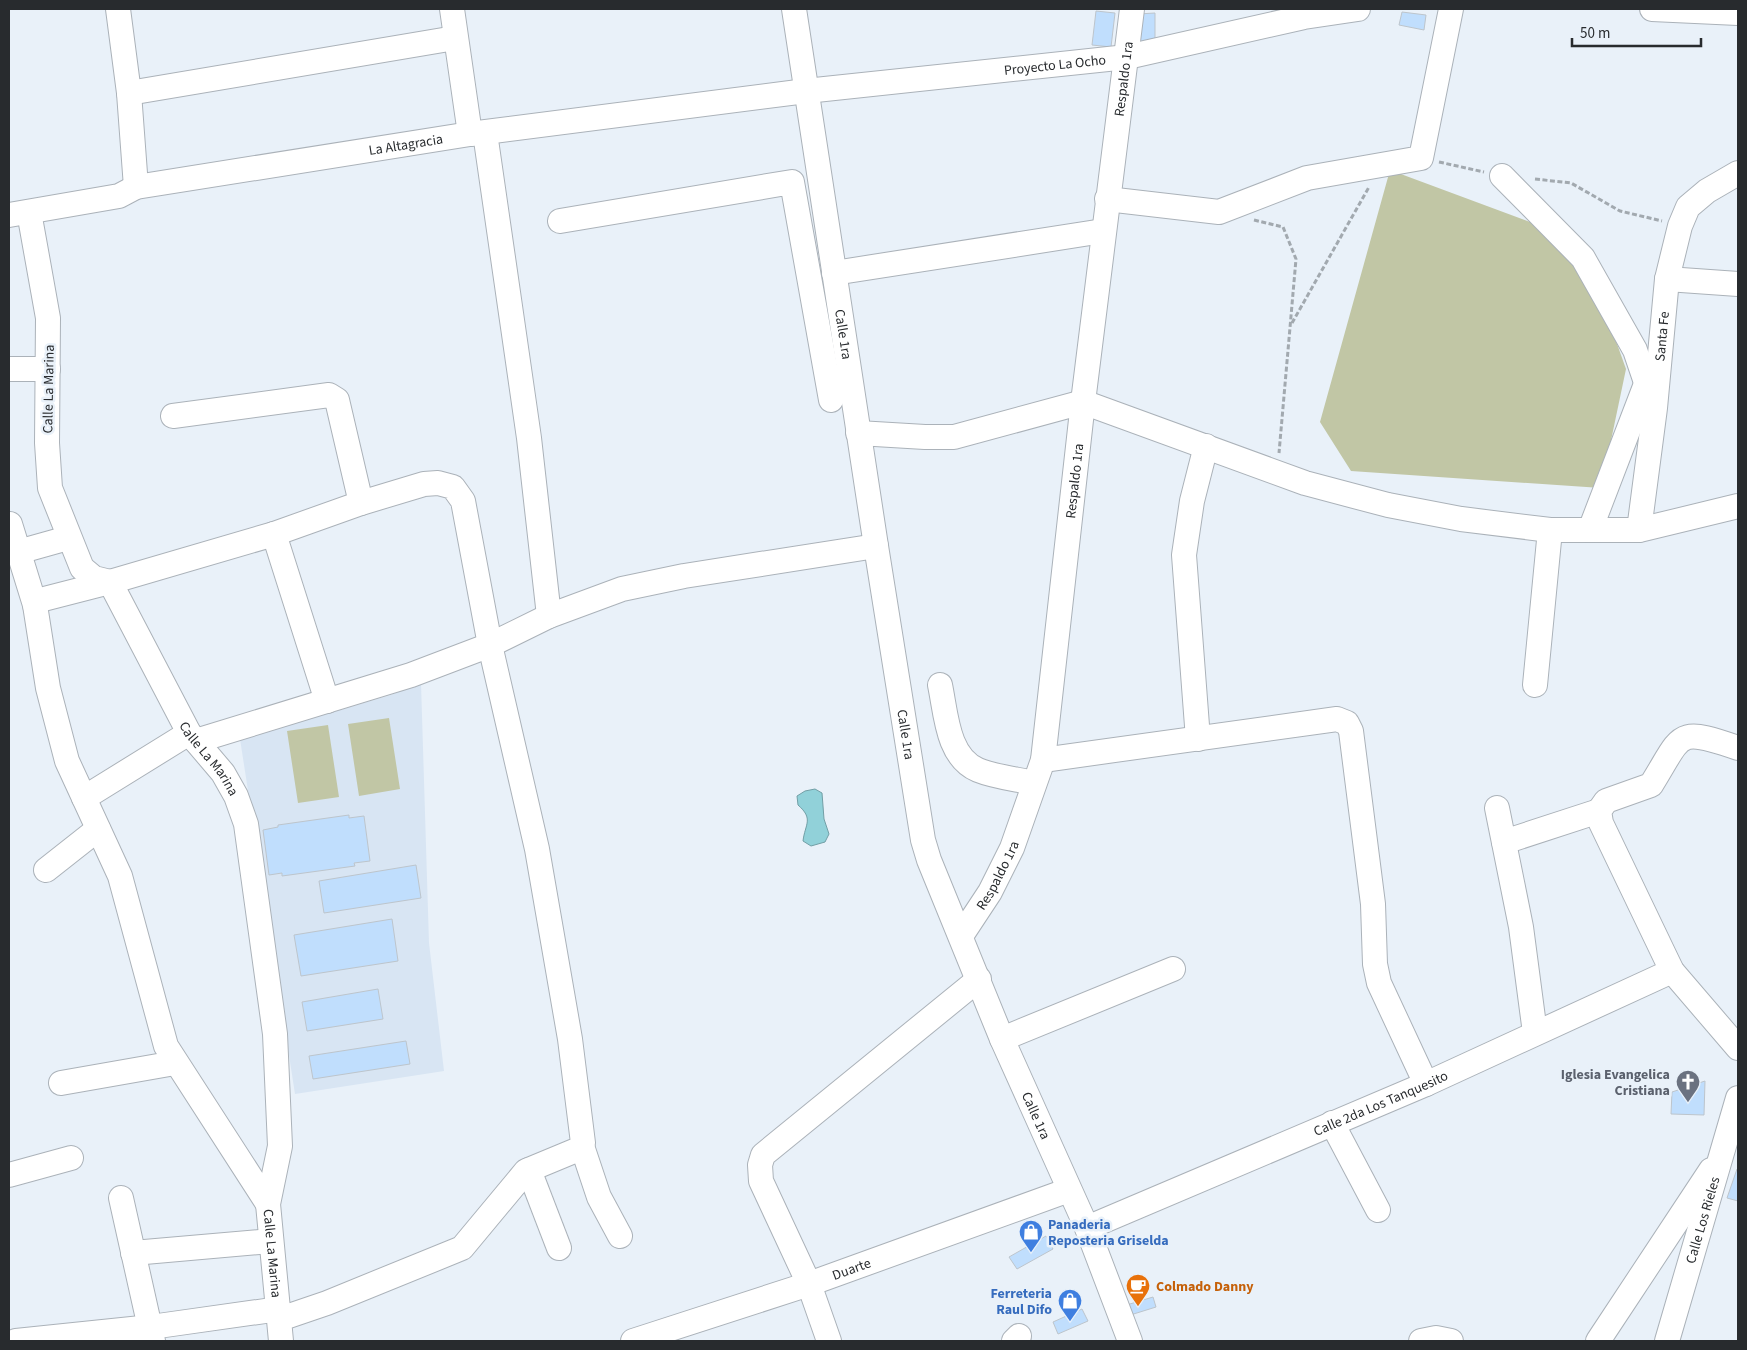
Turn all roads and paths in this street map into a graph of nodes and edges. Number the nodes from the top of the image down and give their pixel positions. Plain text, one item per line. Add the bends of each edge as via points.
1 (118, 9) edge
2 (452, 9) edge
3 (794, 9) edge
4 (1132, 9) edge
5 (1358, 9) edge
6 (1451, 9) edge
7 (1652, 9) edge
8 (1304, 13) edge
9 (1738, 13) edge
10 (455, 38) junction
11 (1127, 57) junction
12 (806, 91) junction
13 (128, 93) junction
14 (478, 134) junction
15 (1421, 158) junction
16 (1382, 165) junction
17 (1738, 173) edge
18 (1502, 176) junction
19 (819, 179) junction
20 (792, 182) junction
21 (136, 187) junction
22 (1107, 199) junction
23 (1219, 212) junction
24 (19, 214) edge
25 (560, 222) dead end
26 (1680, 226) junction
27 (1103, 231) junction
28 (834, 274) junction
29 (1667, 279) junction
30 (1738, 284) edge
31 (1290, 326) junction
32 (48, 369) junction
33 (9, 370) edge
34 (1646, 384) junction
35 (831, 400) dead end
36 (1083, 402) junction
37 (1655, 408) junction
38 (173, 416) dead end
39 (858, 433) junction
40 (1206, 446) junction
41 (1277, 473) junction
42 (361, 503) junction
43 (1738, 506) edge
44 (10, 524) edge
45 (1550, 530) junction
46 (1590, 530) junction
47 (1639, 530) junction
48 (274, 534) junction
49 (68, 538) junction
50 (876, 546) junction
51 (18, 552) junction
52 (110, 582) junction
53 (35, 605) junction
54 (549, 616) junction
55 (490, 645) junction
56 (940, 685) dead end
57 (1535, 685) dead end
58 (327, 701) junction
59 (193, 737) junction
60 (1198, 739) junction
61 (1738, 748) edge
62 (1043, 760) junction
63 (1034, 783) junction
64 (84, 798) junction
65 (1497, 808) dead end
66 (1599, 811) junction
67 (98, 829) junction
68 (1504, 842) junction
69 (46, 870) dead end
70 (961, 936) junction
71 (1173, 969) dead end
72 (1672, 971) junction
73 (978, 979) junction
74 (1535, 1034) junction
75 (1002, 1039) junction
76 (1738, 1048) edge
77 (175, 1062) junction
78 (61, 1083) dead end
79 (1426, 1084) junction
80 (1738, 1098) edge
81 (1332, 1123) junction
82 (582, 1146) junction
83 (1731, 1150) edge
84 (71, 1158) dead end
85 (529, 1170) junction
86 (9, 1175) edge
87 (1069, 1190) junction
88 (122, 1198) dead end
89 (268, 1204) junction
90 (1378, 1210) dead end
91 (1087, 1228) junction
92 (620, 1236) dead end
93 (271, 1241) junction
94 (559, 1248) dead end
95 (133, 1253) junction
96 (809, 1284) junction
97 (280, 1323) edge
98 (152, 1334) edge
99 (16, 1341) edge
100 (633, 1341) edge
101 (829, 1341) edge
102 (1130, 1341) edge
103 (1421, 1341) edge
104 (1451, 1341) edge
105 (1598, 1341) edge
106 (1668, 1341) edge

1 - 13 street
2 - 10 street
3 - 12 street, Calle 1ra
4 - 11 street, Respaldo 1ra
5 - 8 street, Proyecto La Ocho
6 - 15 street
7 - 9 street
8 - 11 street, Proyecto La Ocho
10 - 13 street
10 - 14 street
11 - 12 street, Proyecto La Ocho
11 - 22 street, Respaldo 1ra
12 - 14 street, La Altagracia
12 - 19 street, Calle 1ra
13 - 21 street
14 - 21 street, La Altagracia
14 - 54 street via 529,438
15 - 16 street
15 - 18 path
16 - 23 street via 1307,178
16 - 31 path
17 - 26 street, Santa Fe via 1707,191 1688,207
18 - 26 path via 1571,183 1620,211
18 - 34 street via 1583,258 1635,350
19 - 20 street
19 - 28 street, Calle 1ra
20 - 25 street
20 - 35 street
21 - 24 street, La Altagracia via 119,196
22 - 23 street
22 - 27 street, Respaldo 1ra
23 - 31 path via 1283,227 1296,259
24 - 32 street, Calle La Marina via 48,318
26 - 29 street, Santa Fe
27 - 28 street
27 - 36 street, Respaldo 1ra
28 - 39 street, Calle 1ra
29 - 30 street
29 - 37 street, Santa Fe
31 - 41 path
32 - 33 street
32 - 49 street, Calle La Marina via 50,488
34 - 37 street
34 - 46 street
36 - 39 street via 954,437
36 - 40 street
36 - 62 street, Respaldo 1ra
37 - 47 street, Santa Fe
38 - 42 street via 329,395 337,400
39 - 50 street, Calle 1ra
40 - 41 street
40 - 60 street via 1192,500 1184,555
41 - 45 street via 1388,505 1461,519
42 - 48 street
42 - 55 street via 424,484 453,487 463,501
43 - 47 street
44 - 51 street
45 - 46 street
45 - 57 street
46 - 47 street
48 - 52 street
48 - 58 street
49 - 51 street
49 - 52 street, Calle La Marina via 82,568 94,578
50 - 54 street via 622,589
50 - 70 street, Calle 1ra via 922,832 929,860
51 - 53 street
52 - 53 street via 40,600
52 - 59 street, Calle La Marina
53 - 64 street via 48,688 67,761
54 - 55 street
55 - 58 street via 411,675
55 - 82 street via 537,849 570,1039
56 - 63 street via 952,741 959,754 978,770
58 - 59 street
59 - 64 street
59 - 89 street, Calle La Marina via 223,773 246,824 275,1034 280,1146
60 - 62 street
60 - 79 street via 1337,719 1346,723 1351,731 1373,904 1375,964 1379,982
61 - 66 street via 1707,737 1690,736 1680,740 1671,748 1651,785 1606,801
62 - 63 street, Respaldo 1ra
63 - 70 street, Respaldo 1ra via 1012,848 990,892
64 - 67 street
65 - 68 street
66 - 68 street
66 - 72 street via 1600,823
67 - 69 street
67 - 77 street via 120,876 166,1046
68 - 74 street via 1521,928
70 - 73 street, Calle 1ra
71 - 75 street
72 - 74 street, Calle 2da Los Tanquesito
72 - 76 street
73 - 75 street, Calle 1ra
73 - 96 street via 763,1155 761,1180
74 - 79 street, Calle 2da Los Tanquesito
75 - 87 street, Calle 1ra
77 - 78 street
77 - 89 street
79 - 81 street, Calle 2da Los Tanquesito
80 - 83 street, Calle Los Rieles
81 - 90 street
81 - 91 street, Calle 2da Los Tanquesito
82 - 85 street
82 - 92 street via 599,1197
83 - 105 street
83 - 106 street, Calle Los Rieles
84 - 86 street
85 - 94 street
85 - 97 street via 462,1248
87 - 91 street, Calle 1ra
87 - 96 street, Duarte
88 - 95 street
89 - 93 street, Calle La Marina
91 - 102 street, Calle 1ra
93 - 95 street
93 - 97 street, Calle La Marina
95 - 98 street
96 - 100 street, Duarte
96 - 101 street
97 - 98 street
98 - 99 street
103 - 104 street via 1436,1338

